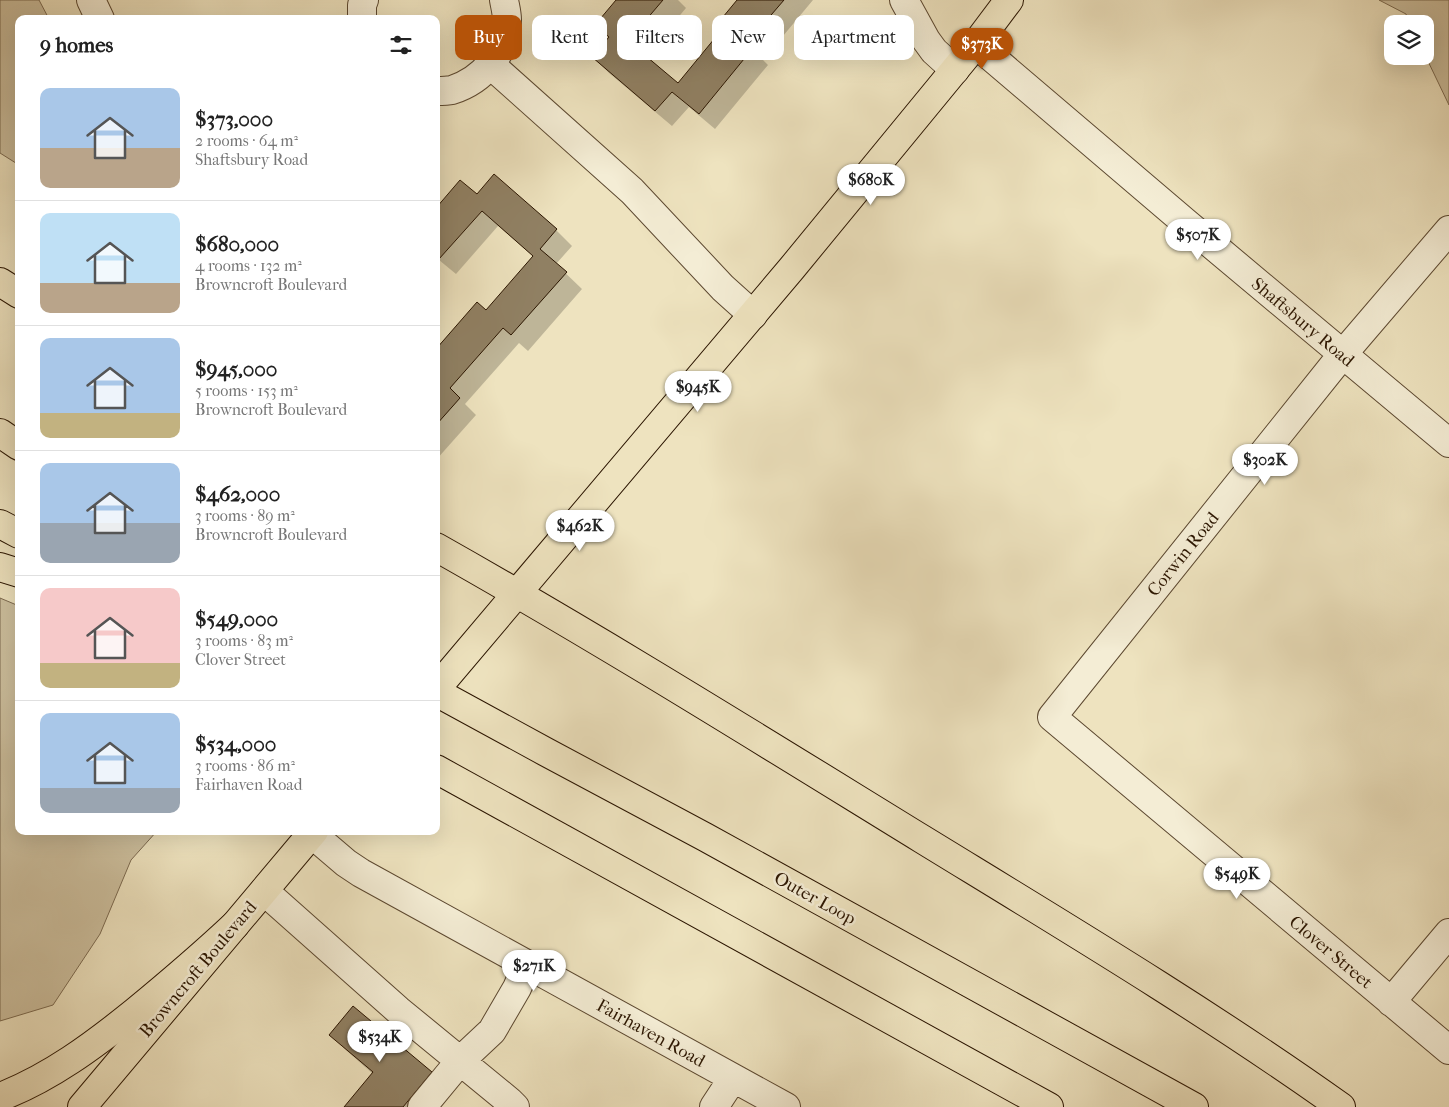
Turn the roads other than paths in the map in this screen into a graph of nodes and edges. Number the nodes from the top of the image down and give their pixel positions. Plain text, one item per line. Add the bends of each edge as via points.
1 (91, 0) edge
2 (364, 0) edge
3 (504, 0) edge
4 (904, 0) edge
5 (1003, 3) edge
6 (98, 15) edge
7 (362, 15) edge
8 (976, 44) junction
9 (491, 64) junction
10 (955, 70) junction
11 (440, 91) edge
12 (1449, 230) edge
13 (0, 282) edge
14 (15, 291) edge
15 (753, 315) junction
16 (1342, 355) junction
17 (0, 433) edge
18 (15, 443) edge
19 (1449, 443) edge
20 (0, 524) edge
21 (15, 532) edge
22 (440, 549) edge
23 (0, 567) edge
24 (15, 572) edge
25 (517, 593) junction
26 (440, 685) edge
27 (440, 692) edge
28 (1052, 717) joint
29 (440, 770) edge
30 (311, 835) edge
31 (315, 835) edge
32 (264, 891) junction
33 (235, 925) junction
34 (1449, 933) edge
35 (527, 965) junction
36 (1391, 1002) junction
37 (1449, 1050) edge
38 (460, 1061) junction
39 (733, 1078) junction
40 (0, 1097) edge
41 (82, 1107) edge
42 (422, 1107) edge
43 (514, 1107) edge
44 (714, 1107) edge
45 (786, 1107) edge
46 (1049, 1107) edge
47 (1194, 1107) edge
48 (1341, 1107) edge

1 - 6 street
2 - 7 street
3 - 9 street via 507,20 503,43
4 - 10 street via 934,51
5 - 8 main road
8 - 10 main road
8 - 16 street, Shaftsbury Road
9 - 11 street via 473,81
9 - 15 street via 632,191
10 - 15 main road
12 - 16 street, Corwin Road
13 - 14 main road
15 - 25 main road
16 - 19 street, Shaftsbury Road
16 - 28 street, Corwin Road
17 - 18 main road
20 - 21 main road
22 - 25 main road
23 - 24 main road
25 - 26 main road
25 - 48 main road via 1146,977
27 - 47 main road, Outer Loop
28 - 36 street, Clover Street
29 - 46 main road
30 - 32 main road, Browncroft Boulevard
31 - 35 street, Fairhaven Road via 361,873
32 - 33 main road, Browncroft Boulevard
32 - 38 street
33 - 40 main road via 179,975 87,1048 35,1081
33 - 41 main road, Browncroft Boulevard
34 - 36 street
35 - 38 street via 492,1030
35 - 39 street, Fairhaven Road
36 - 37 street, Clover Street
38 - 42 street
38 - 43 street
39 - 44 street
39 - 45 street, Fairhaven Road

